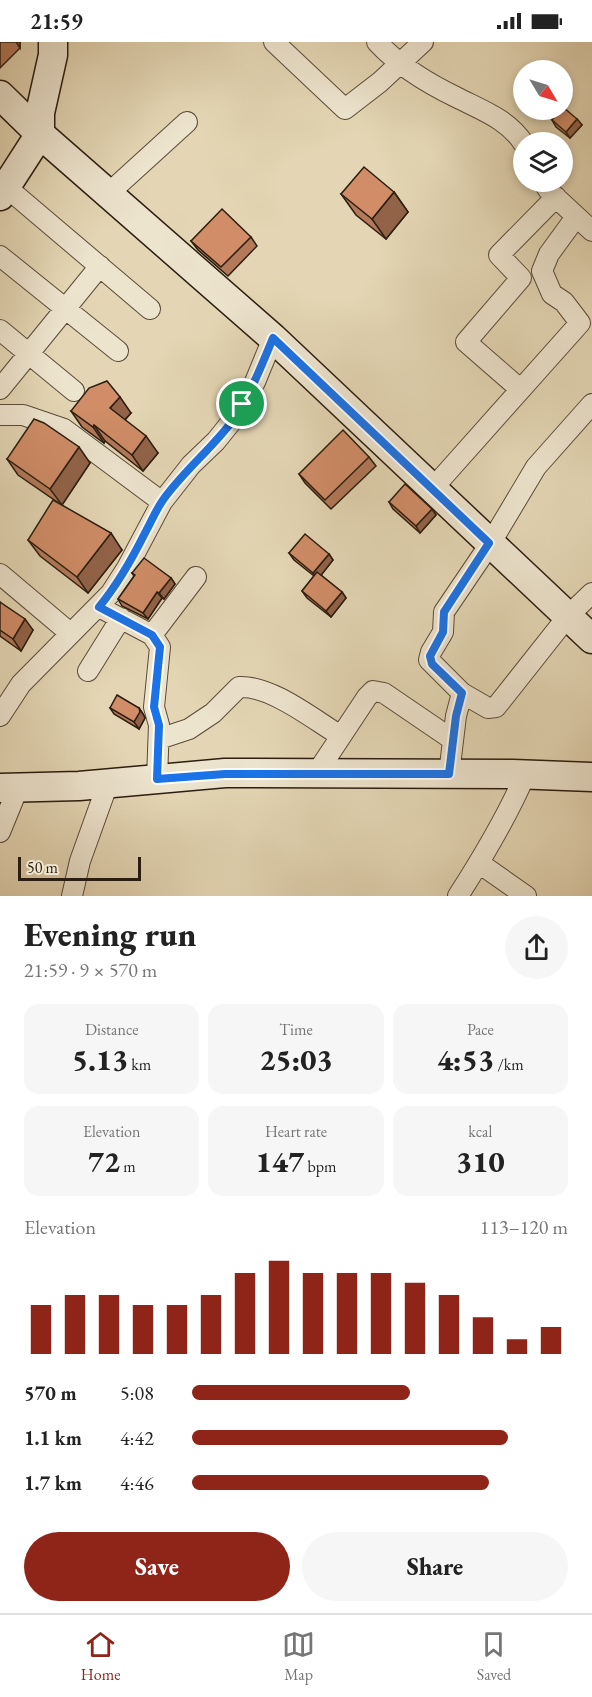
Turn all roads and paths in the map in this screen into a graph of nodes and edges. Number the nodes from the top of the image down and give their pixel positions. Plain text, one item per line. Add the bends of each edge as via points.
1 (53, 42) edge
2 (275, 42) edge
3 (377, 42) edge
4 (423, 42) edge
5 (401, 63) junction
6 (5, 107) edge
7 (187, 123) dead end
8 (514, 132) edge
9 (40, 134) junction
10 (3, 191) edge
11 (552, 192) edge
12 (109, 193) junction
13 (556, 197) junction
14 (576, 217) junction
15 (592, 231) edge
16 (0, 256) edge
17 (100, 266) junction
18 (65, 309) junction
19 (150, 309) dead end
20 (0, 330) edge
21 (273, 338) junction
22 (118, 351) dead end
23 (29, 353) junction
24 (0, 389) edge
25 (520, 389) junction
26 (74, 391) dead end
27 (592, 404) edge
28 (0, 415) edge
29 (433, 488) junction
30 (162, 502) junction
31 (489, 543) junction
32 (0, 574) edge
33 (196, 577) dead end
34 (592, 593) edge
35 (99, 607) junction
36 (568, 616) junction
37 (121, 618) junction
38 (70, 633) junction
39 (152, 635) junction
40 (592, 639) edge
41 (88, 671) dead end
42 (462, 693) junction
43 (0, 716) edge
44 (340, 736) junction
45 (159, 739) junction
46 (453, 740) junction
47 (316, 774) junction
48 (449, 774) junction
49 (525, 775) junction
50 (592, 777) edge
51 (157, 779) junction
52 (108, 783) junction
53 (9, 788) edge
54 (0, 832) edge
55 (479, 863) junction
56 (72, 896) edge
57 (458, 896) edge
58 (526, 896) edge

1 - 9 street
2 - 5 street via 345,110
3 - 5 street
4 - 5 street
5 - 8 street
6 - 9 street
7 - 12 street
9 - 10 street
9 - 12 street
10 - 17 street
11 - 13 street
12 - 21 street
13 - 14 street
13 - 25 street via 499,255 521,278 466,342
14 - 15 street
14 - 25 street via 549,254 542,271 552,294 564,302 580,323
16 - 18 street
17 - 18 street
17 - 19 street
18 - 22 street
18 - 23 street
20 - 23 street
21 - 29 street
21 - 30 street via 255,382 231,421
23 - 24 street
23 - 26 street
25 - 29 street
27 - 31 street via 536,467
28 - 30 street via 22,415 64,429
29 - 31 street
30 - 35 street via 127,568
31 - 36 street
31 - 42 street via 444,612 443,632 430,656 432,664
32 - 38 street
33 - 39 street
34 - 36 street
35 - 37 street
35 - 38 street
36 - 40 street
36 - 42 street via 496,707 488,708
37 - 39 street
37 - 41 street
38 - 43 street via 21,684
39 - 45 street via 160,647 154,707
42 - 46 street
44 - 45 street via 268,691 247,686 239,687 213,713 189,729
44 - 46 street via 367,697 379,691
44 - 47 street
45 - 51 street
46 - 48 street
47 - 48 street
47 - 51 street
48 - 49 street
49 - 50 street
49 - 55 street
51 - 52 street
52 - 53 street
52 - 56 street via 80,861
53 - 54 street
55 - 57 street
55 - 58 street

